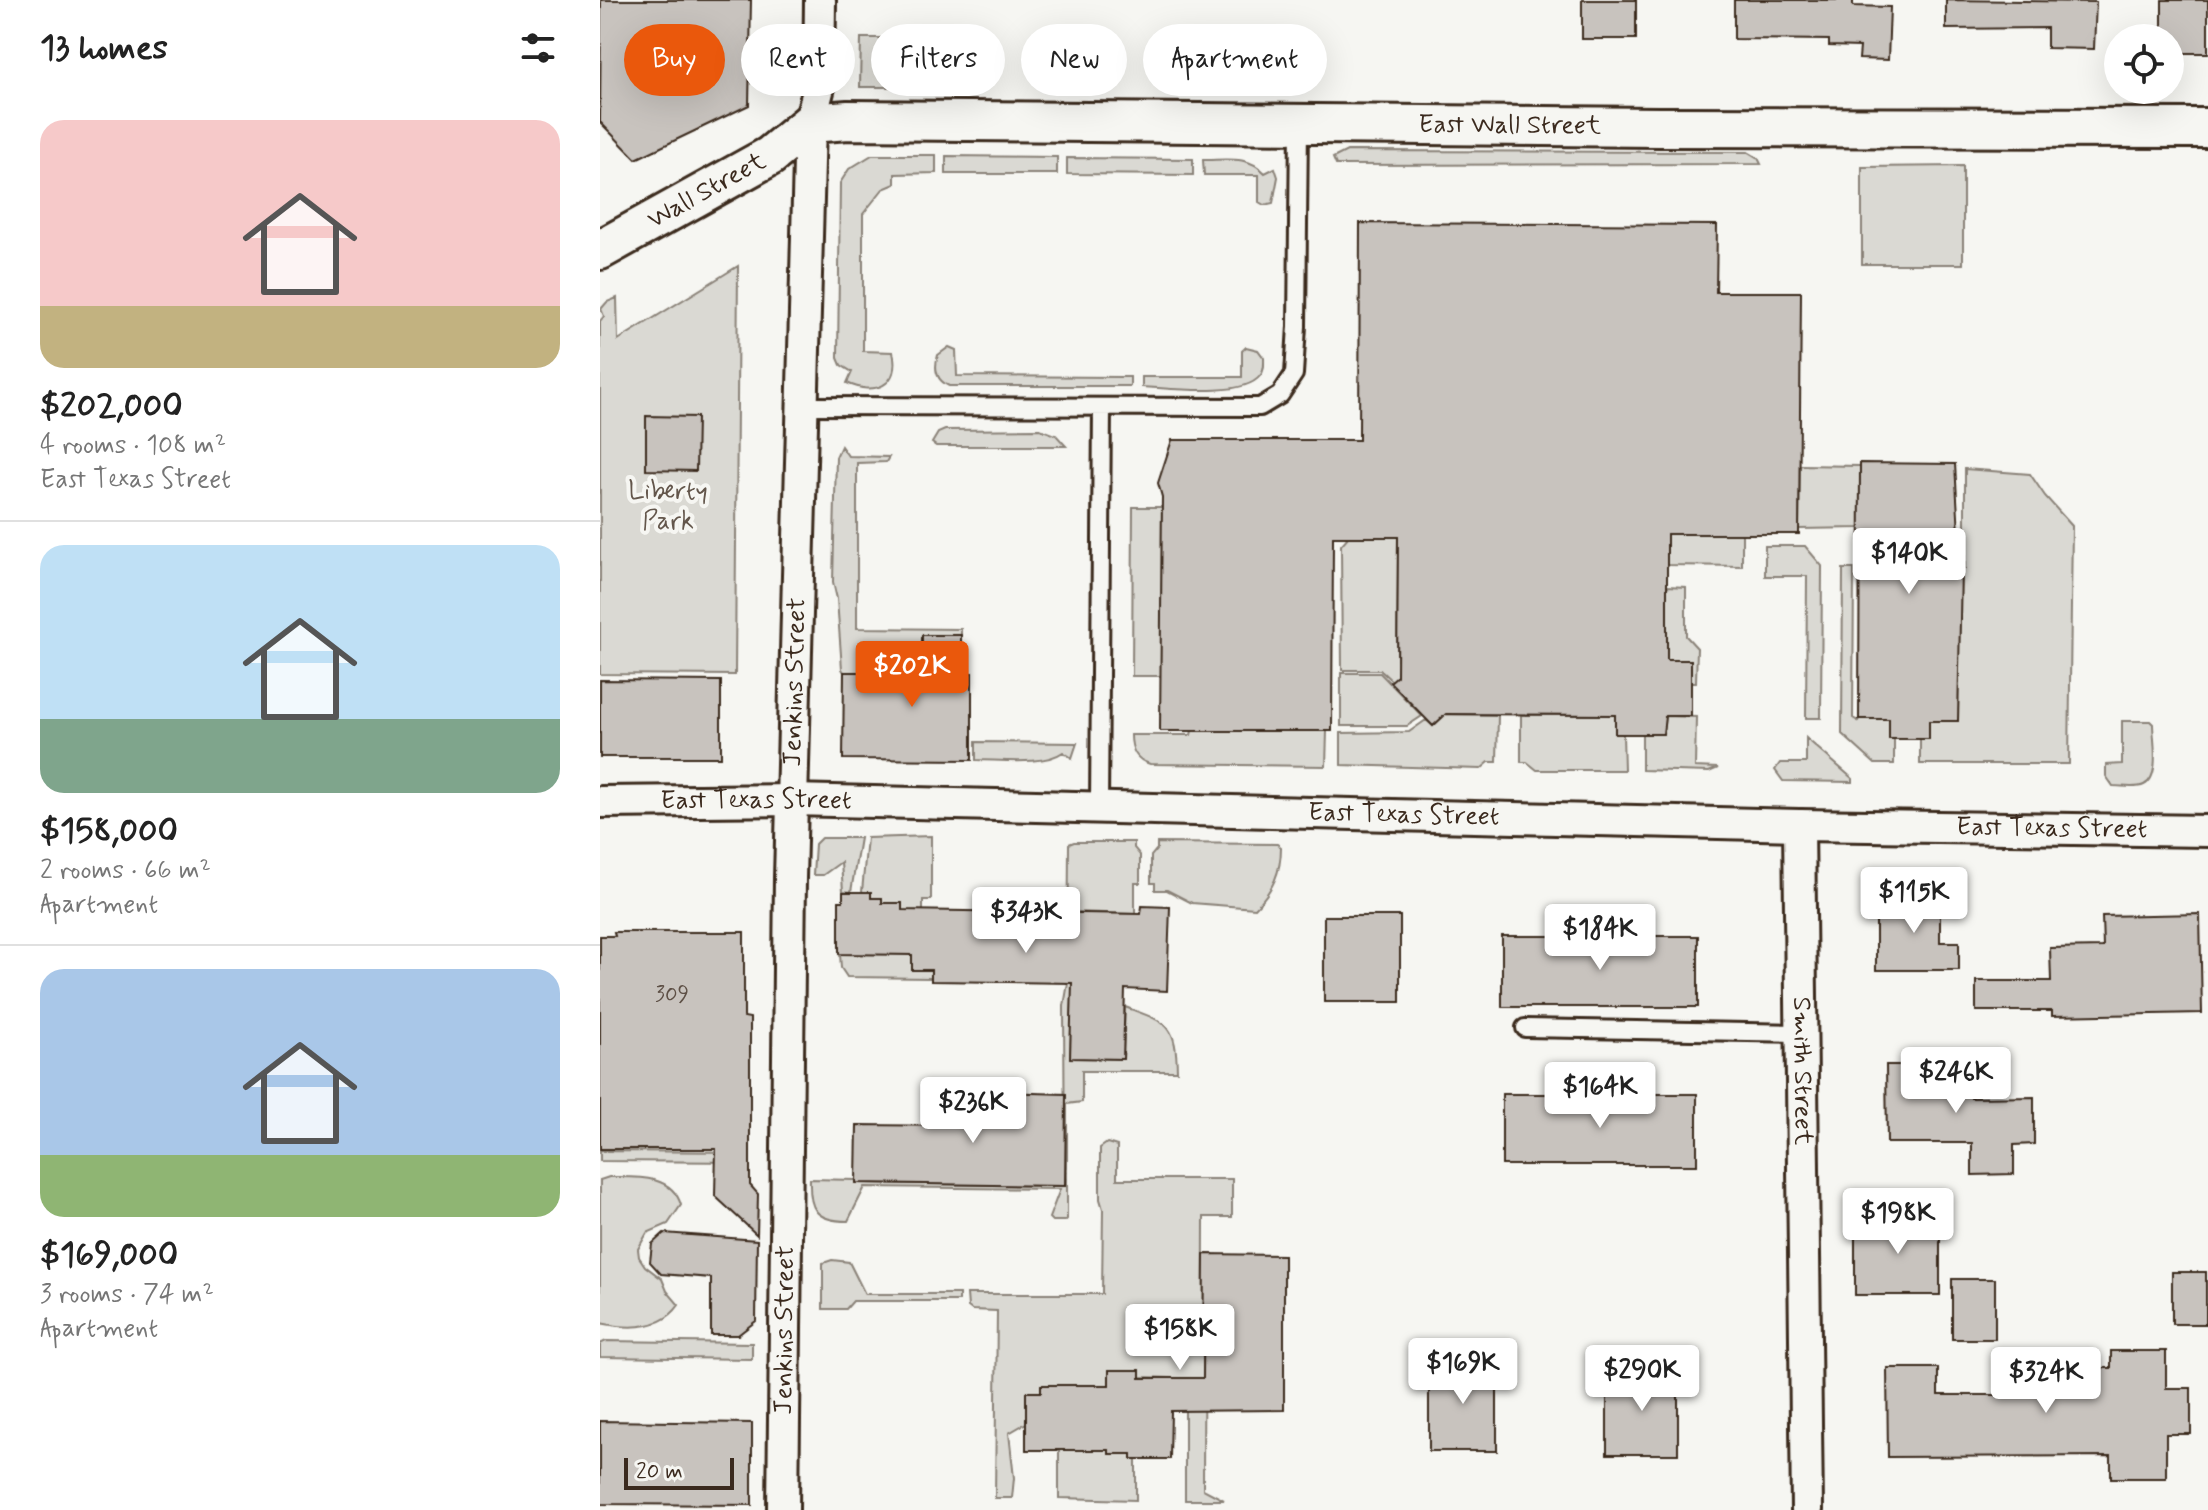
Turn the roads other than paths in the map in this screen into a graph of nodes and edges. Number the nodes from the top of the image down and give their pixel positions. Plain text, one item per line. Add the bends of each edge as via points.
1 (820, 0) edge
2 (810, 123) junction
3 (1299, 124) junction
4 (2208, 128) edge
5 (600, 250) edge
6 (801, 406) junction
7 (1102, 407) junction
8 (792, 800) junction
9 (600, 802) edge
10 (1099, 808) junction
11 (1799, 825) junction
12 (2208, 831) edge
13 (1525, 1028) dead end
14 (1800, 1033) junction
15 (783, 1510) edge
16 (1807, 1510) edge

1 - 2 street, Jenkins Street via 819,87
2 - 3 street, East Wall Street
2 - 5 street, Wall Street via 770,156
2 - 6 street, Jenkins Street
3 - 4 street, East Wall Street
3 - 7 lane via 1297,349 1294,374 1280,395 1260,407
6 - 7 lane
6 - 8 street, Jenkins Street
7 - 10 lane
8 - 9 street, East Texas Street
8 - 10 street, East Texas Street
8 - 15 street, Jenkins Street
10 - 11 street, East Texas Street
11 - 12 street, East Texas Street
11 - 14 street, Smith Street
13 - 14 lane
14 - 16 street, Smith Street

